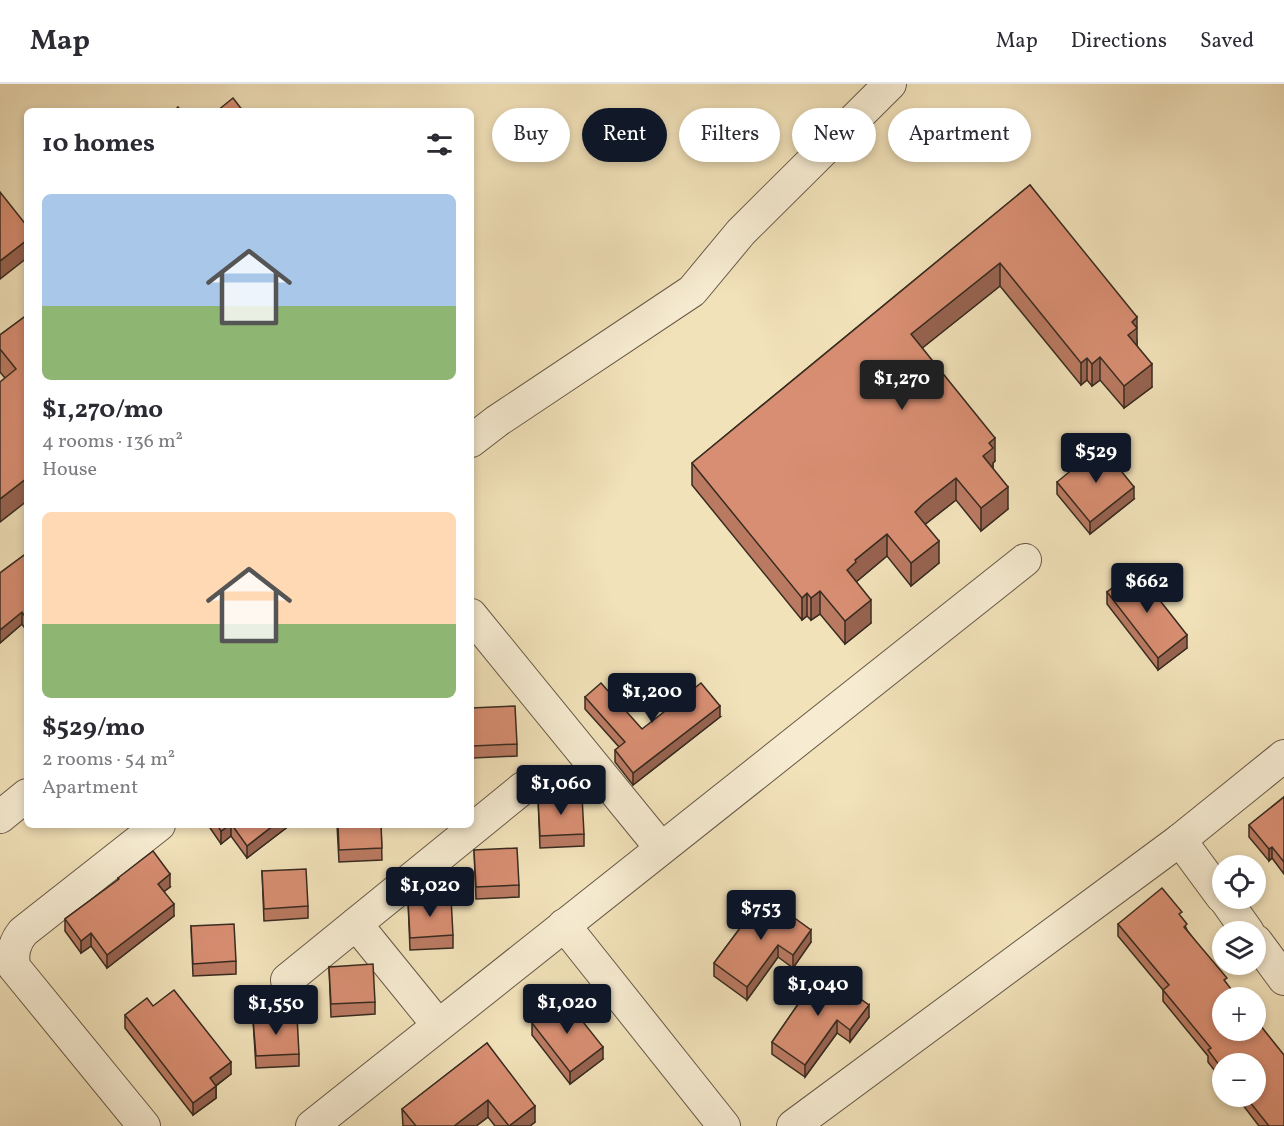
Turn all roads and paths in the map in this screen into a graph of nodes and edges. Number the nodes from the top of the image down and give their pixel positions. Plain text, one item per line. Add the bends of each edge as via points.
1 (890, 84) edge
2 (474, 439) edge
3 (1025, 560) dead end
4 (474, 619) edge
5 (1284, 756) edge
6 (523, 788) dead end
7 (24, 797) edge
8 (0, 817) edge
9 (155, 828) edge
10 (474, 828) edge
11 (474, 828) edge
12 (1180, 840) junction
13 (661, 848) junction
14 (1212, 883) edge
15 (356, 924) junction
16 (564, 926) junction
17 (1266, 955) edge
18 (1284, 979) edge
19 (288, 980) dead end
20 (438, 1025) junction
21 (144, 1126) edge
22 (312, 1126) edge
23 (723, 1126) edge
24 (793, 1126) edge

1 - 2 street via 741,232 692,291
3 - 13 street
4 - 13 street
5 - 12 street
6 - 11 street
7 - 8 street
9 - 21 street via 23,932 13,957 14,967
10 - 15 street
12 - 14 street
12 - 24 street
13 - 16 street
15 - 19 street
15 - 20 street
16 - 20 street
16 - 23 street
17 - 18 street
20 - 22 street

